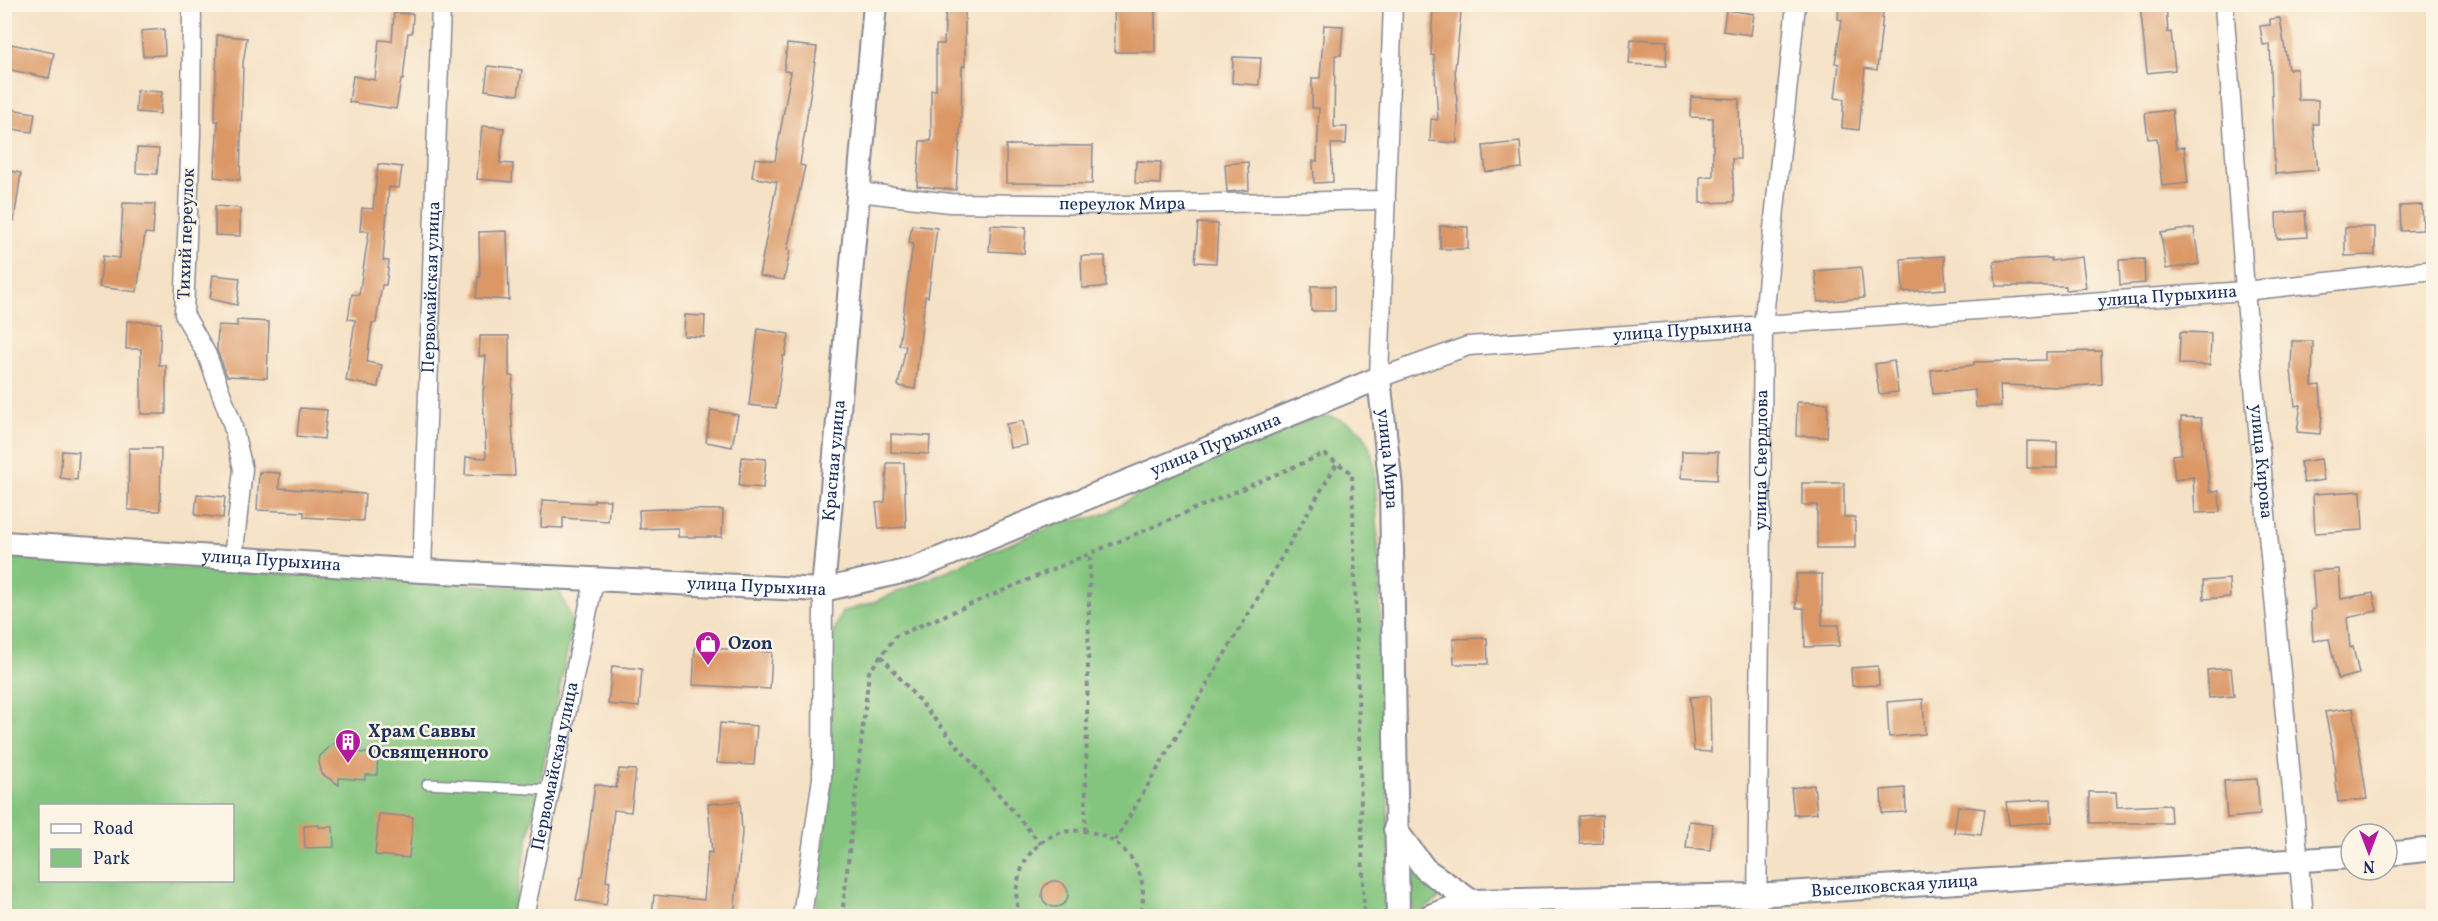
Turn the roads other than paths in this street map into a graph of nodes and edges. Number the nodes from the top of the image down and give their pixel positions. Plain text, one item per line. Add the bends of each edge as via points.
1 (192, 4) edge
2 (441, 4) edge
3 (875, 4) edge
4 (1393, 4) edge
5 (1796, 4) edge
6 (2224, 4) edge
7 (859, 192) junction
8 (1386, 200) junction
9 (2433, 270) edge
10 (2245, 291) junction
11 (1763, 327) junction
12 (1379, 378) junction
13 (4, 543) edge
14 (233, 559) junction
15 (422, 572) junction
16 (594, 580) junction
17 (823, 590) junction
18 (427, 784) dead end
19 (550, 790) junction
20 (1395, 829) junction
21 (2433, 849) edge
22 (2399, 853) edge
23 (2339, 858) edge
24 (2301, 862) junction
25 (1471, 901) junction
26 (1756, 906) edge
27 (524, 916) edge
28 (802, 916) edge
29 (1398, 916) edge
30 (1430, 916) edge
31 (2304, 916) edge

1 - 14 street, Тихий переулок via 184,314 207,356 232,423 243,468
2 - 15 street, Первомайская улица
3 - 7 street, Красная улица
4 - 8 street, улица Мира
5 - 11 street, улица Свердлова
6 - 10 street, улица Кирова
7 - 8 street, переулок Мира via 950,203 1119,205
7 - 17 street, Красная улица
8 - 12 street, улица Мира
9 - 10 street, улица Пурыхина
10 - 11 street, улица Пурыхина
10 - 24 street, улица Кирова
11 - 12 street, улица Пурыхина via 1468,346
11 - 26 street, улица Свердлова
12 - 17 street, улица Пурыхина via 914,569
12 - 20 street, улица Мира via 1391,488
13 - 14 street, улица Пурыхина
14 - 15 street, улица Пурыхина
15 - 16 street, улица Пурыхина
16 - 17 street, улица Пурыхина
16 - 19 street, Первомайская улица
17 - 28 street, Красная улица via 822,778
18 - 19 lane
19 - 27 street, Первомайская улица
20 - 25 street via 1425,869
20 - 29 street, улица Мира
21 - 22 street
23 - 24 street, Выселковская улица
24 - 26 street, Выселковская улица
24 - 31 street, улица Кирова
25 - 26 street, Выселковская улица
25 - 30 street, Выселковская улица

